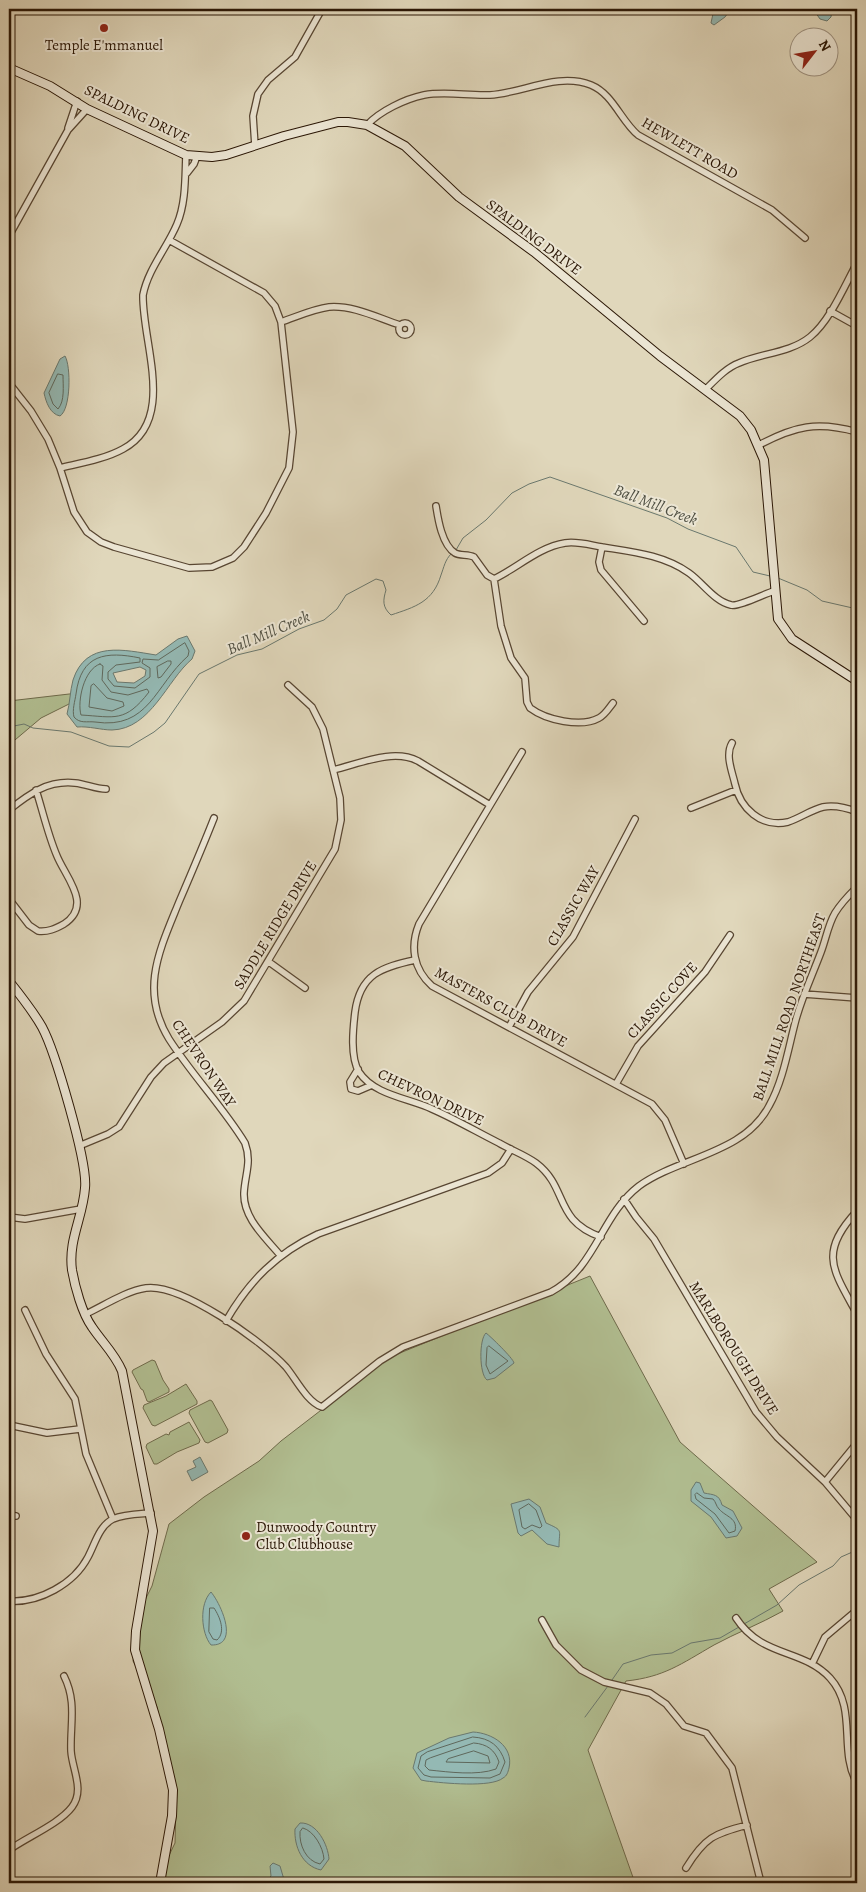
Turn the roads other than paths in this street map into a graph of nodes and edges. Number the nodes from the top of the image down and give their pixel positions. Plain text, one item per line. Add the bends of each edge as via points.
1 (322, 9) edge
2 (9, 68) edge
3 (77, 102) junction
4 (87, 108) junction
5 (367, 125) junction
6 (68, 130) junction
7 (255, 146) junction
8 (186, 154) junction
9 (197, 156) junction
10 (187, 173) junction
11 (9, 236) edge
12 (805, 238) dead end
13 (169, 240) junction
14 (857, 263) edge
15 (830, 311) junction
16 (281, 322) junction
17 (400, 325) dead end
18 (857, 326) edge
19 (9, 383) edge
20 (706, 389) junction
21 (857, 432) edge
22 (759, 445) junction
23 (60, 468) junction
24 (436, 506) dead end
25 (602, 546) junction
26 (494, 579) junction
27 (774, 591) junction
28 (644, 621) dead end
29 (857, 681) edge
30 (288, 685) dead end
31 (613, 703) dead end
32 (732, 743) dead end
33 (522, 752) dead end
34 (333, 770) junction
35 (106, 789) dead end
36 (36, 790) junction
37 (736, 790) junction
38 (490, 805) junction
39 (691, 808) dead end
40 (9, 810) edge
41 (857, 812) edge
42 (214, 818) dead end
43 (635, 819) dead end
44 (857, 887) edge
45 (9, 899) edge
46 (730, 935) dead end
47 (415, 960) junction
48 (269, 962) junction
49 (9, 981) edge
50 (305, 988) dead end
51 (804, 994) junction
52 (857, 998) edge
53 (508, 1027) junction
54 (179, 1053) junction
55 (358, 1069) junction
56 (616, 1084) junction
57 (372, 1085) junction
58 (79, 1146) junction
59 (511, 1149) junction
60 (684, 1164) junction
61 (624, 1199) junction
62 (81, 1209) junction
63 (857, 1212) edge
64 (9, 1217) edge
65 (601, 1237) junction
66 (280, 1255) junction
67 (25, 1310) dead end
68 (86, 1314) junction
69 (857, 1314) edge
70 (226, 1321) junction
71 (9, 1425) edge
72 (80, 1429) junction
73 (857, 1443) edge
74 (825, 1482) junction
75 (151, 1513) junction
76 (9, 1515) edge
77 (16, 1516) dead end
78 (112, 1519) junction
79 (857, 1520) edge
80 (9, 1601) edge
81 (857, 1610) edge
82 (736, 1618) dead end
83 (542, 1620) dead end
84 (812, 1664) junction
85 (64, 1676) dead end
86 (857, 1783) edge
87 (747, 1825) junction
88 (9, 1848) edge
89 (686, 1868) dead end
90 (160, 1883) edge
91 (761, 1883) edge

1 - 7 street via 295,56 268,80 258,94 253,116
2 - 3 street, SPALDING DRIVE
3 - 4 street, SPALDING DRIVE
3 - 6 street
4 - 6 street
4 - 8 street, SPALDING DRIVE
5 - 7 street, SPALDING DRIVE via 338,122
5 - 12 street, HEWLETT ROAD via 386,111 424,95 490,95 560,81 583,82 604,93 638,135 772,210
5 - 20 street, SPALDING DRIVE via 405,146 479,213 534,252 660,356
6 - 11 street
7 - 9 street, SPALDING DRIVE via 226,155
8 - 9 street, SPALDING DRIVE
8 - 10 street
9 - 10 street
10 - 13 street via 180,218
13 - 16 street via 264,293 275,306
13 - 23 street via 147,280 143,295 154,394 148,423 122,450
14 - 15 street
15 - 18 street
15 - 20 street via 818,330 802,342 738,363
16 - 17 street via 319,309 337,307
16 - 23 street via 293,432 291,459 286,477 266,513 233,558 212,567 189,568 101,542 77,520
19 - 23 street via 41,426
20 - 22 street, SPALDING DRIVE via 740,416
21 - 22 street via 838,427 809,426
22 - 27 street, SPALDING DRIVE via 767,475
24 - 26 street via 440,531 454,552 474,557
25 - 26 street via 575,542 557,544
25 - 27 street via 671,562 731,605 740,605
25 - 28 street via 601,570
26 - 31 street via 501,626 511,658 525,678 530,708 558,720 585,721 600,718
27 - 29 street, SPALDING DRIVE via 778,619 792,639
30 - 34 street, SADDLE RIDGE DRIVE via 312,707 319,719
32 - 37 street via 728,754
33 - 38 street
34 - 38 street via 391,756 407,756
34 - 48 street, SADDLE RIDGE DRIVE via 341,808 338,842
35 - 36 street via 66,782
36 - 40 street
36 - 45 street via 56,856 77,894 76,909 68,921 57,928 38,931 28,925
37 - 39 street
37 - 41 street via 748,811 767,822 786,822 826,807
38 - 47 street via 419,924 414,941
42 - 54 street, CHEVRON WAY via 156,963 154,987 158,1013
43 - 53 street, CLASSIC WAY via 573,937 528,992
44 - 51 street, BALL MILL ROAD NORTHEAST via 835,913
46 - 56 street, CLASSIC COVE via 705,972 638,1046
47 - 53 street, MASTERS CLUB DRIVE via 421,974 432,986
47 - 55 street, CHEVRON DRIVE via 381,969 362,989 355,1013 354,1051
48 - 50 street
48 - 54 street, SADDLE RIDGE DRIVE via 235,1011
49 - 58 street via 36,1016 49,1042
51 - 52 street
51 - 60 street, BALL MILL ROAD NORTHEAST via 774,1094 764,1115 742,1135
53 - 56 street, MASTERS CLUB DRIVE
54 - 58 street, SADDLE RIDGE DRIVE via 151,1076 119,1127
54 - 66 street, CHEVRON WAY via 245,1143 250,1162 244,1192 246,1209 253,1223
55 - 57 street, CHEVRON DRIVE
55 - 57 street via 350,1082 351,1089 358,1091
56 - 60 street, MASTERS CLUB DRIVE via 658,1110
57 - 59 street, CHEVRON DRIVE via 435,1110
58 - 62 street via 86,1180
59 - 65 street, CHEVRON DRIVE via 544,1170 570,1217
59 - 66 street via 502,1163 488,1173 318,1234
60 - 61 street, BALL MILL ROAD NORTHEAST via 648,1180
61 - 65 street, BALL MILL ROAD NORTHEAST
61 - 74 street, MARLBOROUGH DRIVE via 654,1239 756,1412 777,1437
62 - 64 street via 25,1219
62 - 68 street via 71,1256
63 - 69 street via 838,1235 833,1259 836,1277
65 - 70 street, BALL MILL ROAD NORTHEAST via 582,1266 561,1287 403,1347 322,1407 273,1353
66 - 70 street via 248,1285
67 - 72 street via 46,1354 75,1398
68 - 70 street via 136,1291 157,1288 177,1293
68 - 75 street via 122,1371
71 - 72 street via 47,1433
72 - 78 street via 88,1460
73 - 74 street
74 - 79 street, MARLBOROUGH DRIVE
75 - 78 street
75 - 90 street via 152,1544 135,1650 159,1729 172,1790 172,1816
76 - 77 street
78 - 80 street via 70,1579 37,1598
81 - 84 street via 829,1632
82 - 84 street via 760,1643
83 - 87 street via 556,1645 581,1670 604,1682 650,1693 666,1704 684,1726 706,1733 732,1768
84 - 86 street via 831,1679 843,1698 850,1765
85 - 88 street via 73,1700 71,1746 77,1798 67,1813
87 - 89 street via 710,1836
87 - 91 street

